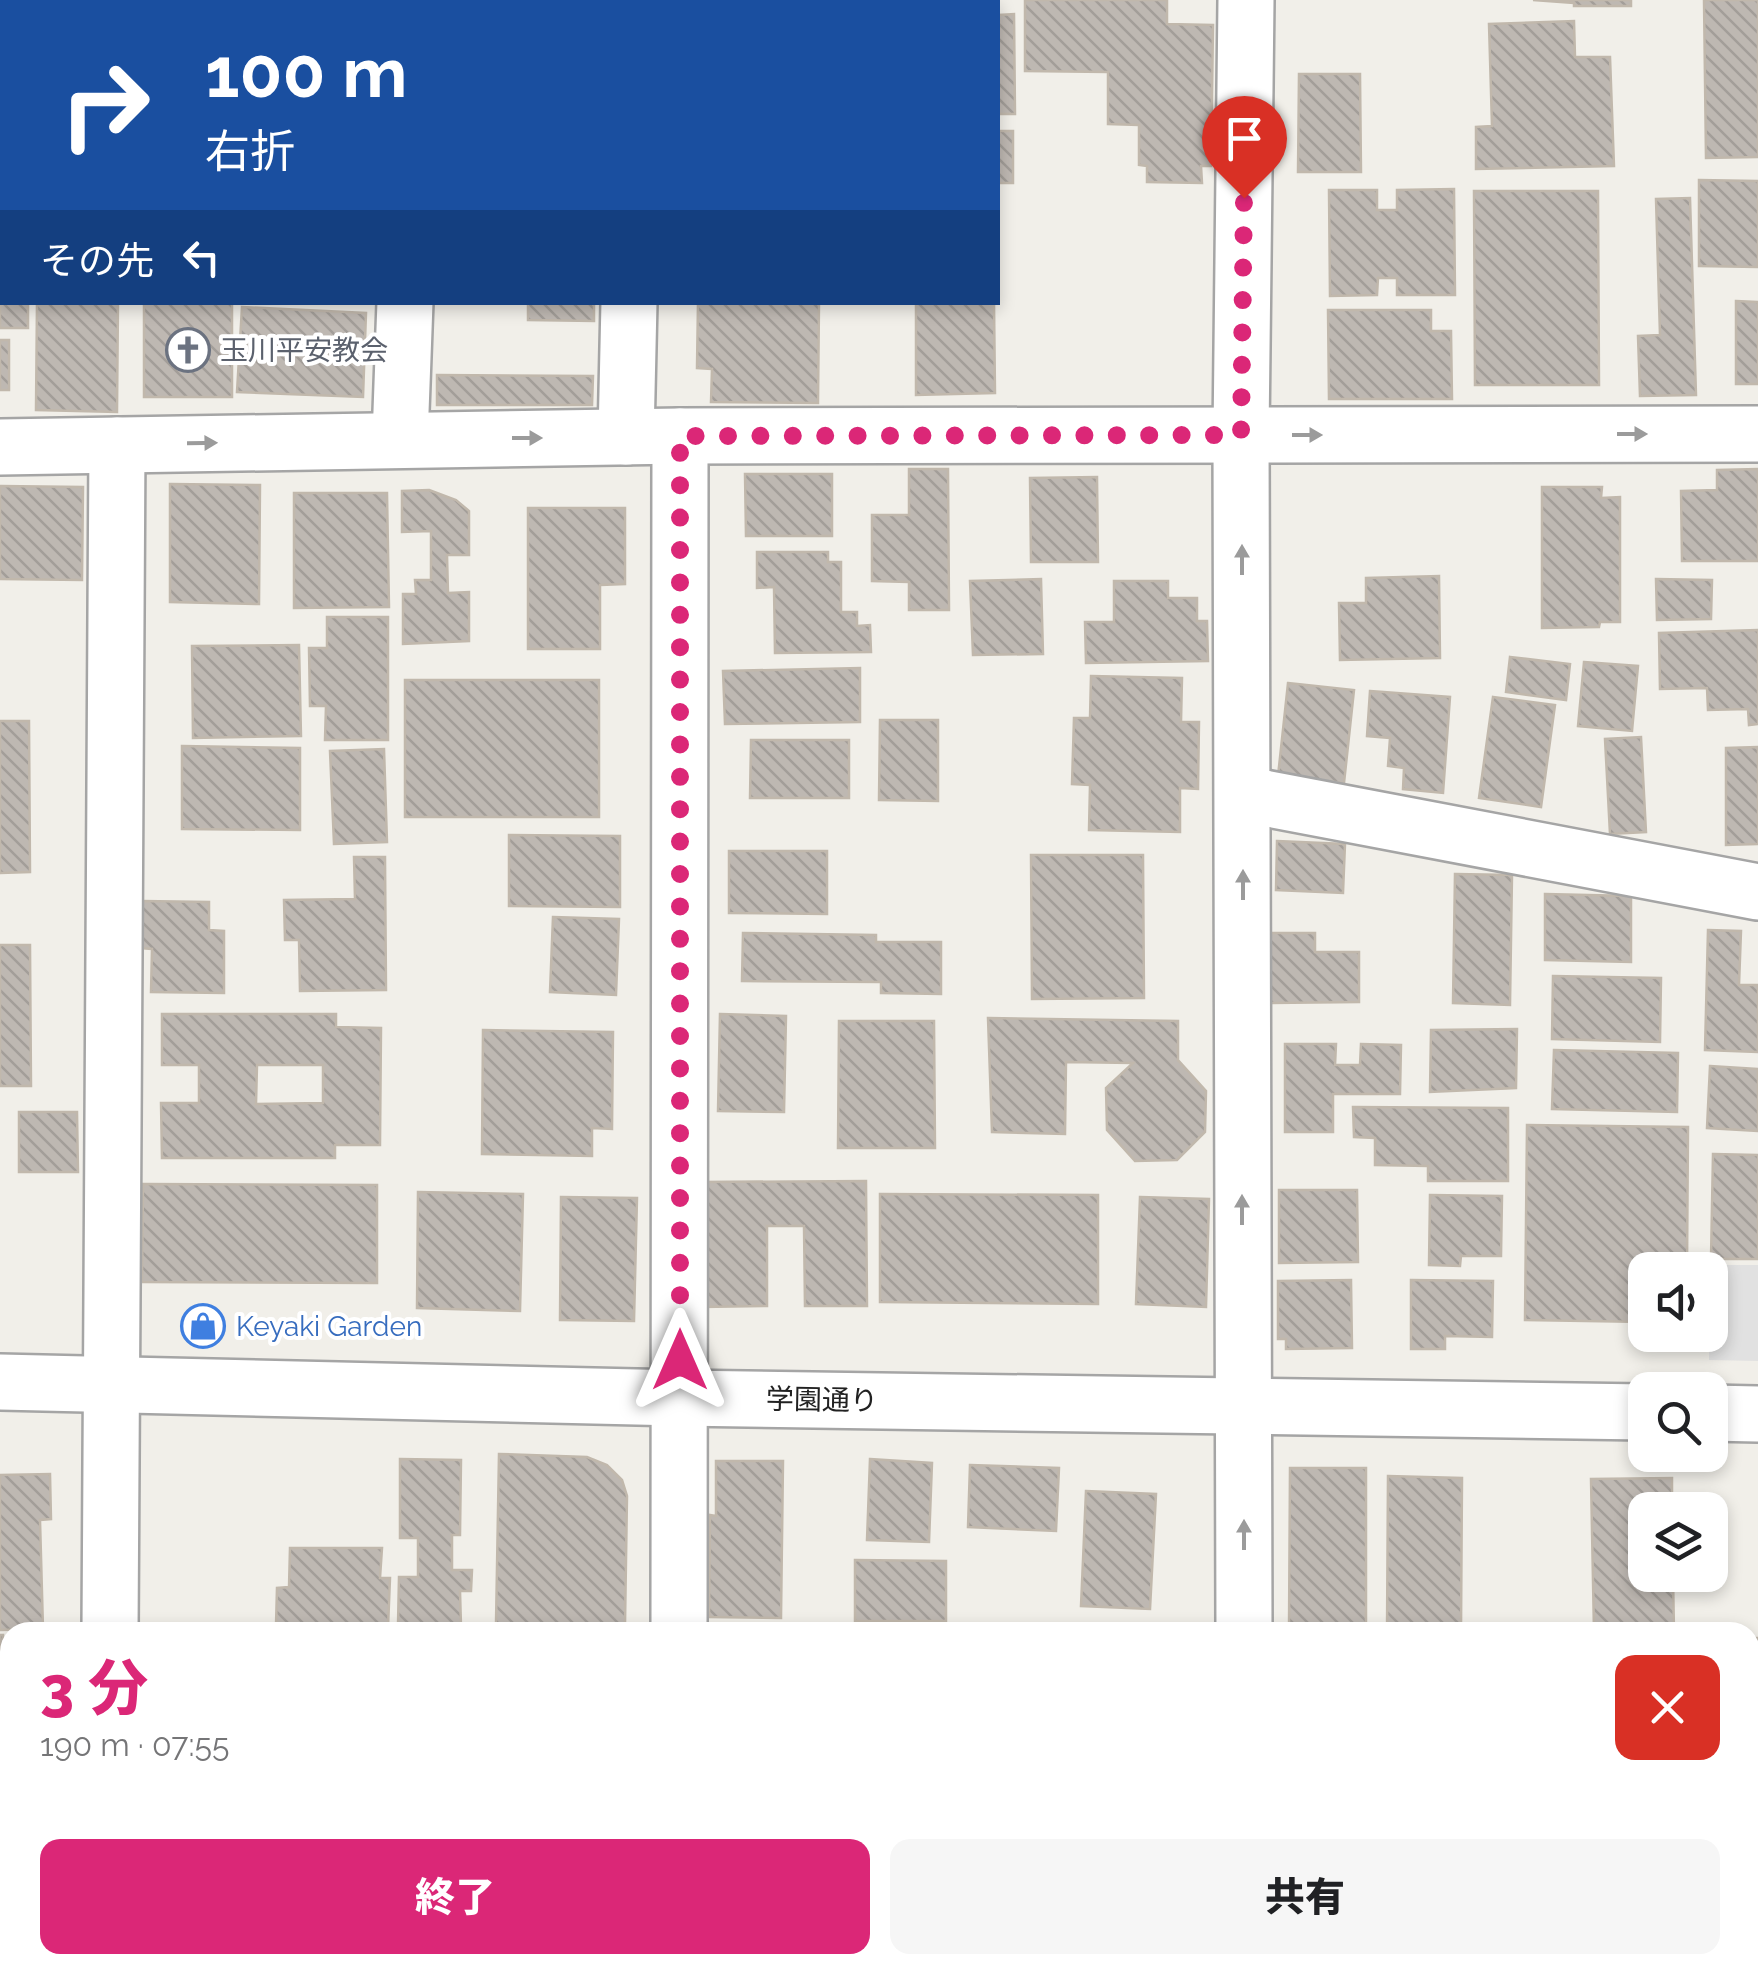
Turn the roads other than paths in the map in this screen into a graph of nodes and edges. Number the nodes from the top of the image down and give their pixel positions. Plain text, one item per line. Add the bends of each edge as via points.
1 (1246, 0) edge
2 (404, 305) edge
3 (629, 305) edge
4 (1758, 434) edge
5 (1241, 435) junction
6 (680, 436) junction
7 (626, 438) junction
8 (400, 439) junction
9 (117, 445) junction
10 (0, 446) edge
11 (1243, 794) junction
12 (1758, 892) edge
13 (0, 1382) edge
14 (110, 1384) junction
15 (680, 1398) junction
16 (1241, 1406) junction
17 (1628, 1412) edge
18 (1728, 1414) edge
19 (1758, 1414) edge
20 (110, 1622) edge
21 (678, 1622) edge
22 (1244, 1622) edge

1 - 5 street
2 - 8 street
3 - 7 street
5 -> 4 street
5 - 6 street
11 -> 5 street
6 - 7 street
6 - 15 street
8 -> 7 street
9 -> 8 street
9 - 10 street
9 - 14 street
11 - 12 street
16 -> 11 street
13 - 14 street, 学園通り
14 - 15 street, 学園通り
14 - 20 street
15 - 16 street, 学園通り
15 - 21 street
16 - 17 street, 学園通り
22 -> 16 street
18 - 19 street

